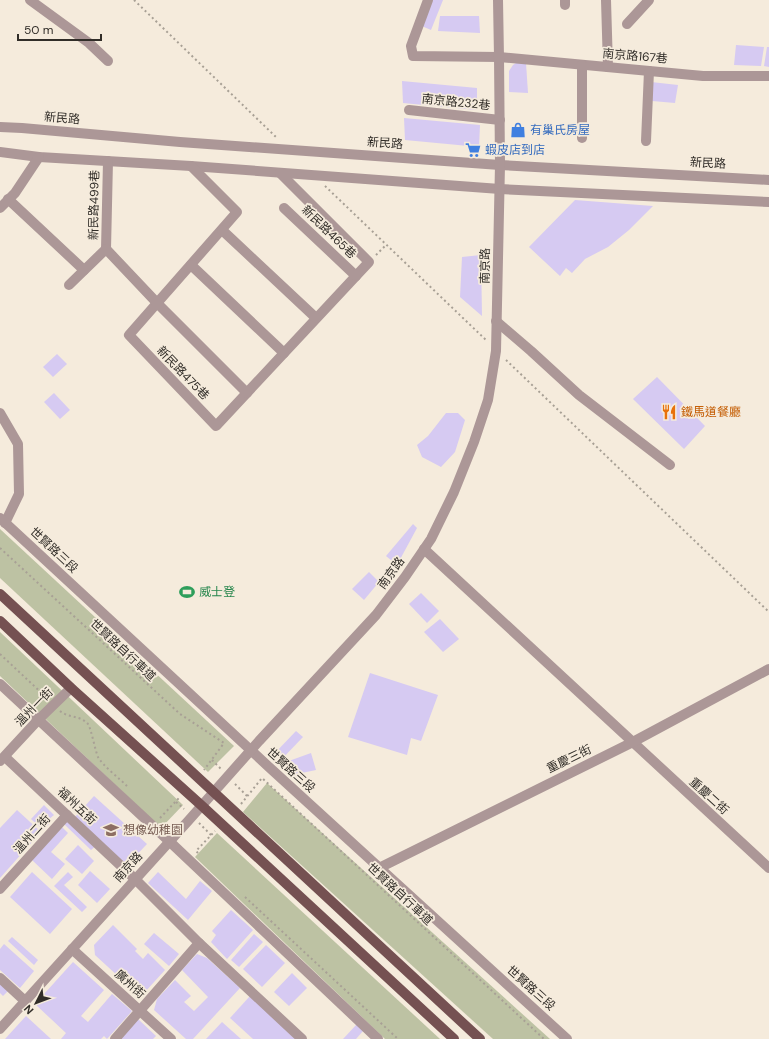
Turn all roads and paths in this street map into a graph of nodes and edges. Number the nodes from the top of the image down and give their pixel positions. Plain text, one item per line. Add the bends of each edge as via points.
1 (30, 0) edge
2 (134, 0) edge
3 (428, 0) edge
4 (498, 0) edge
5 (606, 0) edge
6 (649, 0) edge
7 (627, 24) dead end
8 (500, 57) junction
9 (108, 61) dead end
10 (582, 65) junction
11 (608, 67) junction
12 (649, 71) junction
13 (769, 76) edge
14 (409, 110) dead end
15 (500, 120) junction
16 (0, 127) edge
17 (582, 138) dead end
18 (646, 141) dead end
19 (288, 149) junction
20 (0, 152) edge
21 (39, 157) junction
22 (108, 161) junction
23 (500, 165) junction
24 (191, 166) junction
25 (280, 172) junction
26 (314, 175) junction
27 (769, 180) edge
28 (500, 189) junction
29 (8, 199) junction
30 (769, 202) edge
31 (0, 208) edge
32 (284, 208) dead end
33 (222, 230) junction
34 (386, 244) junction
35 (106, 249) junction
36 (369, 262) junction
37 (191, 265) junction
38 (84, 270) junction
39 (356, 276) junction
40 (69, 285) dead end
41 (158, 304) junction
42 (316, 318) junction
43 (496, 321) junction
44 (496, 351) junction
45 (284, 353) junction
46 (247, 393) junction
47 (0, 413) edge
48 (670, 465) dead end
49 (3, 520) edge
50 (0, 548) edge
51 (424, 549) junction
52 (0, 594) edge
53 (769, 612) edge
54 (0, 621) edge
55 (0, 654) edge
56 (769, 669) edge
57 (0, 684) edge
58 (71, 688) junction
59 (54, 705) junction
60 (38, 720) junction
61 (632, 742) junction
62 (250, 751) junction
63 (2, 759) edge
64 (212, 760) dead end
65 (127, 786) dead end
66 (213, 792) junction
67 (248, 797) dead end
68 (176, 802) dead end
69 (201, 805) junction
70 (155, 813) dead end
71 (67, 815) junction
72 (211, 835) dead end
73 (169, 841) junction
74 (202, 857) dead end
75 (379, 868) junction
76 (769, 868) edge
77 (135, 879) junction
78 (0, 889) edge
79 (242, 894) dead end
80 (199, 942) junction
81 (72, 949) junction
82 (0, 978) edge
83 (25, 1001) junction
84 (140, 1010) junction
85 (0, 1028) edge
86 (114, 1039) edge
87 (171, 1039) edge
88 (302, 1039) edge
89 (378, 1039) edge
90 (398, 1039) edge
91 (454, 1039) edge
92 (480, 1039) edge
93 (544, 1039) edge
94 (567, 1039) edge

1 - 9 street via 89,43
2 - 19 path
3 - 8 street, 南京路167巷 via 411,46 413,56
4 - 8 street, 南京路
5 - 11 street
6 - 7 street
8 - 10 street, 南京路167巷
8 - 15 street, 南京路
10 - 11 street, 南京路167巷
10 - 17 street
11 - 12 street, 南京路167巷
12 - 13 street, 南京路167巷 via 703,76
12 - 18 street
14 - 15 street, 南京路232巷
15 - 23 street, 南京路
16 - 19 street, 新民路
19 - 23 street, 新民路
20 - 21 street
21 - 22 street
21 - 29 street via 15,193
22 - 24 street
22 - 35 street, 新民路499巷
23 - 27 street, 新民路
23 - 28 street, 南京路
24 - 25 street
24 - 33 street, 新民路475巷 via 237,212
25 - 26 street
25 - 36 street
26 - 28 street
26 - 34 path
28 - 30 street
28 - 43 street, 南京路
29 - 31 street
29 - 38 street
32 - 39 street, 新民路465巷
33 - 37 street, 新民路475巷
33 - 42 street
34 - 36 path
34 - 44 path
35 - 38 street
35 - 41 street
36 - 39 street, 新民路475巷
37 - 41 street, 新民路475巷
37 - 45 street
38 - 40 street
39 - 42 street, 新民路475巷
41 - 46 street
41 - 46 street, 新民路475巷 via 129,335 216,426
42 - 45 street, 新民路475巷
43 - 44 street, 南京路
43 - 48 street via 578,395
44 - 51 street, 南京路 via 488,400 474,442 454,492
44 - 53 path
45 - 46 street, 新民路475巷
47 - 49 street via 18,444 19,494
49 - 62 street, 世賢路三段
50 - 64 path, 世賢路自行車道 via 180,714 224,743
51 - 61 street, 重慶二街
51 - 62 street, 南京路 via 376,615
52 - 66 main road
54 - 58 main road
55 - 59 path
56 - 61 street, 重慶三街
57 - 60 street
58 - 59 street, 溫州一街
58 - 69 main road
59 - 60 street, 溫州一街
59 - 65 path via 64,714 80,717 89,725 99,759
60 - 63 street, 溫州一街
60 - 73 street
61 - 75 street, 重慶三街
61 - 76 street, 重慶二街
62 - 66 street, 南京路
62 - 75 street, 世賢路三段
63 - 71 street, 福州五街
66 - 69 street, 南京路
66 - 92 main road
67 - 93 path, 世賢路自行車道 via 262,778
68 - 70 path via 161,819
69 - 73 street, 南京路
69 - 91 main road
71 - 77 street, 福州五街
71 - 78 street, 溫州二街
72 - 74 path via 196,851
73 - 77 street, 南京路
73 - 89 street
75 - 94 street, 世賢路三段
77 - 80 street, 福州五街
77 - 81 street, 南京路
79 - 90 path
80 - 84 street
80 - 88 street, 福州五街
81 - 83 street, 南京路
81 - 84 street, 廣州街
82 - 83 street
83 - 85 street, 南京路
84 - 86 street
84 - 87 street, 廣州街

